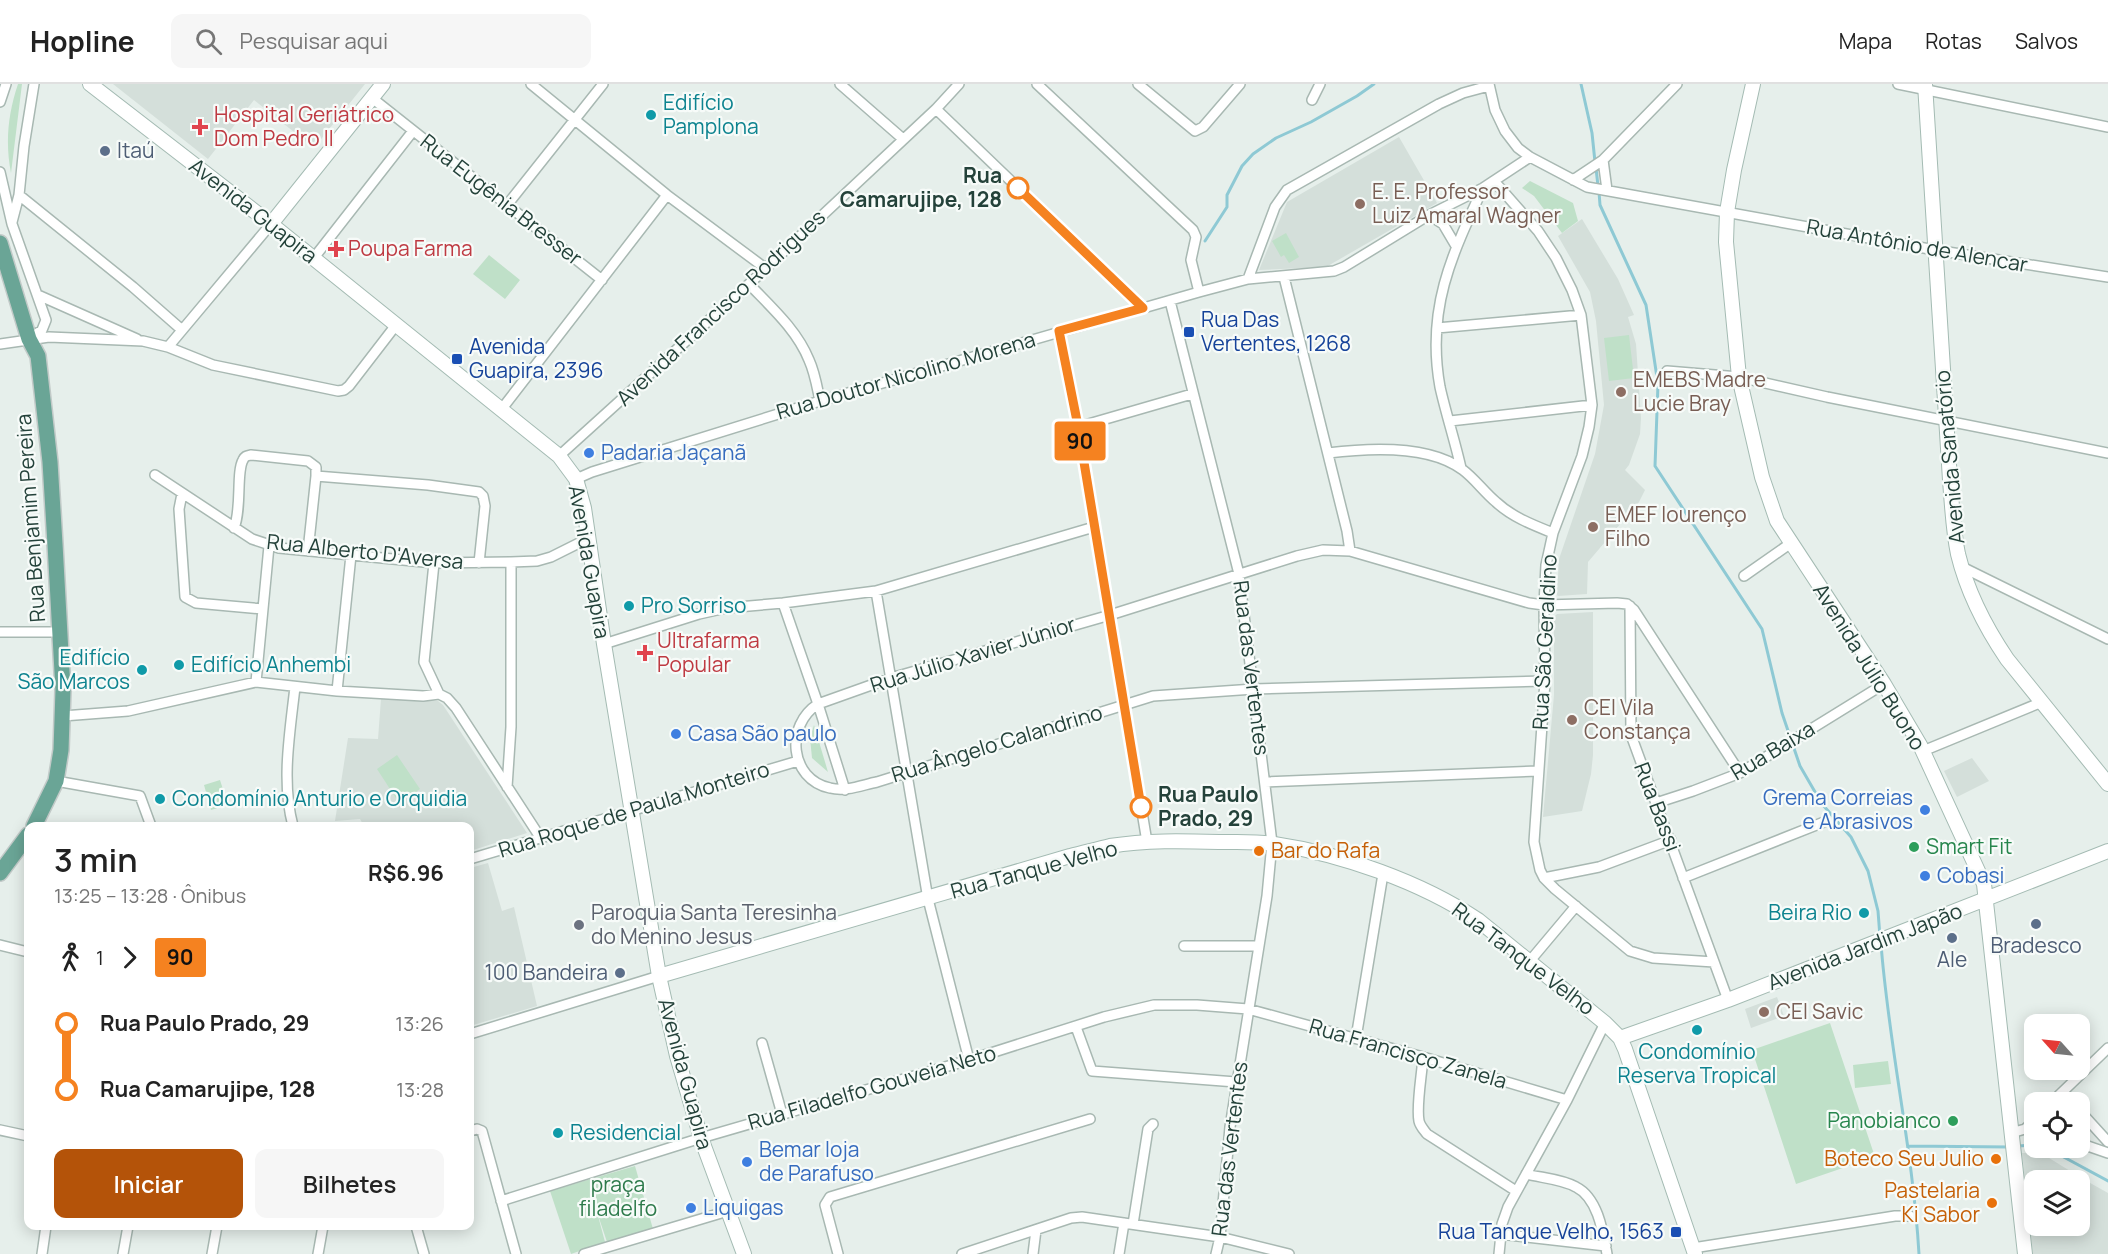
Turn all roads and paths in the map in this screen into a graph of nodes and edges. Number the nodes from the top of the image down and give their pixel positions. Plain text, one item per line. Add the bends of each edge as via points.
1 (6, 84) edge
2 (34, 84) edge
3 (90, 84) edge
4 (383, 84) edge
5 (531, 84) edge
6 (603, 84) edge
7 (840, 84) edge
8 (959, 84) edge
9 (1037, 84) edge
10 (1138, 84) edge
11 (1320, 84) edge
12 (1677, 84) edge
13 (1753, 84) edge
14 (1898, 84) edge
15 (1237, 85) edge
16 (1489, 85) edge
17 (1926, 87) edge
18 (372, 98) junction
19 (1311, 100) dead end
20 (0, 102) edge
21 (936, 109) junction
22 (574, 118) junction
23 (2108, 127) edge
24 (414, 131) junction
25 (903, 140) junction
26 (1530, 157) junction
27 (1602, 160) junction
28 (0, 172) edge
29 (1494, 181) junction
30 (1578, 182) junction
31 (1483, 188) junction
32 (1605, 190) junction
33 (19, 195) junction
34 (667, 195) junction
35 (507, 205) junction
36 (1727, 212) junction
37 (1429, 215) junction
38 (12, 224) junction
39 (271, 224) junction
40 (1456, 246) junction
41 (1, 250) edge
42 (1935, 250) junction
43 (313, 259) junction
44 (765, 268) junction
45 (1284, 277) junction
46 (2108, 278) edge
47 (1248, 279) junction
48 (602, 280) junction
49 (749, 284) junction
50 (1200, 292) junction
51 (38, 295) junction
52 (1170, 301) junction
53 (1143, 308) junction
54 (1581, 315) junction
55 (396, 325) junction
56 (1437, 328) junction
57 (182, 330) junction
58 (1059, 331) junction
59 (29, 339) junction
60 (143, 341) junction
61 (0, 344) edge
62 (168, 347) junction
63 (1667, 371) dead end
64 (1740, 377) junction
65 (1192, 394) junction
66 (820, 401) junction
67 (1592, 405) junction
68 (501, 410) junction
69 (1946, 420) junction
70 (1450, 421) junction
71 (1078, 426) junction
72 (1328, 453) junction
73 (2108, 453) edge
74 (559, 456) junction
75 (1461, 468) junction
76 (155, 475) dead end
77 (316, 476) junction
78 (576, 479) junction
79 (182, 494) junction
80 (1094, 527) junction
81 (234, 528) junction
82 (1553, 533) junction
83 (589, 538) junction
84 (1791, 543) junction
85 (269, 546) junction
86 (308, 551) junction
87 (1350, 551) junction
88 (351, 555) junction
89 (511, 562) junction
90 (434, 563) junction
91 (479, 563) junction
92 (1962, 567) junction
93 (1239, 574) junction
94 (1744, 576) dead end
95 (876, 591) junction
96 (783, 603) junction
97 (1544, 605) junction
98 (1632, 608) junction
99 (263, 609) junction
100 (1110, 615) junction
101 (0, 632) edge
102 (60, 632) junction
103 (2108, 639) edge
104 (604, 644) junction
105 (891, 678) junction
106 (1545, 681) junction
107 (256, 682) junction
108 (1884, 684) junction
109 (295, 687) junction
110 (1254, 689) junction
111 (337, 691) junction
112 (439, 694) junction
113 (2042, 702) junction
114 (818, 704) junction
115 (1124, 704) junction
116 (63, 716) junction
117 (1923, 751) junction
118 (798, 761) junction
119 (907, 771) junction
120 (1538, 771) junction
121 (1740, 773) junction
122 (56, 781) junction
123 (1265, 782) junction
124 (2108, 784) edge
125 (507, 787) junction
126 (845, 790) junction
127 (1656, 803) junction
128 (633, 810) junction
129 (36, 822) edge
130 (150, 822) edge
131 (292, 822) edge
132 (1824, 822) dead end
133 (540, 837) junction
134 (24, 840) edge
135 (1671, 840) junction
136 (1147, 842) junction
137 (1272, 843) junction
138 (2108, 851) edge
139 (474, 858) edge
140 (0, 873) edge
141 (1383, 874) junction
142 (1544, 878) junction
143 (1683, 878) junction
144 (928, 899) junction
145 (1986, 900) junction
146 (1576, 906) junction
147 (0, 945) edge
148 (1184, 946) dead end
149 (1259, 946) junction
150 (24, 951) edge
151 (1529, 962) junction
152 (1714, 962) junction
153 (659, 976) junction
154 (1728, 1000) junction
155 (1248, 1009) junction
156 (1605, 1023) junction
157 (1076, 1027) junction
158 (474, 1033) edge
159 (1356, 1038) junction
160 (1620, 1038) junction
161 (762, 1043) dead end
162 (2108, 1048) edge
163 (1424, 1056) junction
164 (969, 1060) junction
165 (1236, 1083) junction
166 (2063, 1092) edge
167 (1567, 1100) junction
168 (783, 1114) junction
169 (1090, 1119) dead end
170 (2090, 1122) edge
171 (1153, 1124) dead end
172 (0, 1130) edge
173 (474, 1130) edge
174 (2024, 1130) edge
175 (24, 1135) edge
176 (701, 1138) junction
177 (2012, 1142) junction
178 (2108, 1142) edge
179 (2090, 1147) edge
180 (2108, 1153) edge
181 (1526, 1174) junction
182 (1516, 1191) junction
183 (501, 1201) junction
184 (728, 1211) junction
185 (1910, 1216) dead end
186 (1128, 1223) junction
187 (45, 1230) edge
188 (127, 1230) edge
189 (216, 1230) edge
190 (322, 1230) edge
191 (417, 1230) edge
192 (1036, 1230) junction
193 (1500, 1234) junction
194 (1220, 1238) junction
195 (1607, 1250) edge
196 (1694, 1251) edge
197 (42, 1254) edge
198 (123, 1254) edge
199 (212, 1254) edge
200 (318, 1254) edge
201 (424, 1254) edge
202 (516, 1254) edge
203 (584, 1254) edge
204 (744, 1254) edge
205 (838, 1254) edge
206 (962, 1254) edge
207 (1033, 1254) edge
208 (1119, 1254) edge
209 (1216, 1254) edge
210 (1289, 1254) edge
211 (1499, 1254) edge
212 (2025, 1254) edge

1 - 20 street
2 - 33 street
3 - 39 street, Avenida Guapira
4 - 18 street
5 - 22 street
6 - 22 street
7 - 25 street
8 - 21 street, Avenida Francisco Rodrigues
9 - 50 street via 1193,231 1196,237 1191,260
10 - 15 street via 1191,130 1198,131
11 - 19 street
12 - 27 street
13 - 36 street, Avenida Júlio Buono
14 - 17 street
16 - 26 street, Rua Antônio de Alencar via 1505,131
16 - 47 street via 1439,104 1287,190 1275,207
17 - 23 street
17 - 42 street, Avenida Sanatório
18 - 24 street, Rua Eugênia Bresser
18 - 39 street
21 - 25 street, Avenida Francisco Rodrigues
21 - 53 street
22 - 34 street
22 - 35 street
24 - 35 street, Rua Eugênia Bresser
24 - 43 street
25 - 44 street, Avenida Francisco Rodrigues
26 - 29 street, Rua Doutor Nicolino Morena
26 - 30 street, Rua Antônio de Alencar
27 - 30 street via 1582,174
27 - 32 street
28 - 38 street
29 - 31 street, Rua Doutor Nicolino Morena
29 - 54 street, Rua São Geraldino via 1556,258
30 - 32 street, Rua Antônio de Alencar
31 - 37 street, Rua Doutor Nicolino Morena
31 - 40 street
32 - 36 street, Rua Antônio de Alencar
33 - 38 street
33 - 57 street
34 - 44 street
34 - 48 street
35 - 48 street, Rua Eugênia Bresser
36 - 42 street, Rua Antônio de Alencar
36 - 64 street, Avenida Júlio Buono via 1726,242
37 - 40 street via 1443,224
37 - 45 street, Rua Doutor Nicolino Morena via 1334,271
38 - 51 street
39 - 43 street, Avenida Guapira
39 - 57 street
40 - 56 street via 1441,296
41 - 59 main road, Rua Benjamim Pereira
42 - 46 street, Rua Antônio de Alencar
42 - 69 street, Avenida Sanatório
43 - 55 street, Avenida Guapira
44 - 49 street, Avenida Francisco Rodrigues
45 - 47 street, Rua Doutor Nicolino Morena
45 - 72 street
47 - 50 street, Rua Doutor Nicolino Morena
48 - 68 street
49 - 66 street via 792,329 810,362
49 - 74 street, Avenida Francisco Rodrigues
50 - 52 street, Rua Doutor Nicolino Morena
51 - 59 street via 46,320 42,330
51 - 60 street
52 - 53 street, Rua Doutor Nicolino Morena
52 - 65 street, Rua das Vertentes
53 - 58 street, Rua Doutor Nicolino Morena
54 - 56 street
54 - 67 street, Rua São Geraldino
55 - 62 street via 349,386 338,391 213,365
55 - 68 street, Avenida Guapira
56 - 70 street via 1437,367
57 - 62 street
58 - 66 street, Rua Doutor Nicolino Morena
58 - 71 street
59 - 60 street
59 - 61 street
59 - 102 main road, Rua Benjamim Pereira via 38,356 50,462
60 - 62 street
63 - 64 street
64 - 69 street
64 - 84 street, Avenida Júlio Buono via 1767,495
65 - 71 street
65 - 93 street, Rua das Vertentes
66 - 78 street, Rua Doutor Nicolino Morena
67 - 70 street
67 - 82 street, Rua São Geraldino via 1582,456
68 - 74 street, Avenida Guapira
69 - 73 street
69 - 92 street, Avenida Sanatório via 1954,528
70 - 75 street
71 - 80 street
72 - 75 street via 1406,450
72 - 87 street
74 - 78 street, Avenida Guapira
75 - 82 street via 1506,510
76 - 79 street, Rua Alberto D'Aversa
77 - 81 street via 316,467 309,461 250,454 241,464
77 - 86 street
77 - 91 street via 479,492 485,506
78 - 83 street, Avenida Guapira
79 - 81 street, Rua Alberto D'Aversa
79 - 99 street via 179,509 185,597 196,603
80 - 95 street
80 - 100 street
81 - 85 street, Rua Alberto D'Aversa
82 - 97 street, Rua São Geraldino
83 - 89 street, Rua Alberto D'Aversa via 544,559
83 - 104 street, Avenida Guapira
84 - 94 street
84 - 108 street, Avenida Júlio Buono
85 - 86 street, Rua Alberto D'Aversa
85 - 99 street
86 - 88 street, Rua Alberto D'Aversa
87 - 93 street, Rua Júlio Xavier Júnior via 1323,550
87 - 97 street, Rua Júlio Xavier Júnior
88 - 90 street, Rua Alberto D'Aversa
88 - 111 street
89 - 91 street, Rua Alberto D'Aversa
89 - 125 street
90 - 91 street, Rua Alberto D'Aversa
90 - 112 street via 424,662
92 - 103 street
92 - 113 street, Avenida Sanatório via 1996,642
93 - 100 street, Rua Júlio Xavier Júnior
93 - 110 street, Rua das Vertentes
95 - 96 street
95 - 105 street
96 - 104 street via 717,610
96 - 114 street
97 - 98 street, Rua Júlio Xavier Júnior via 1623,603
97 - 106 street, Rua São Geraldino
98 - 121 street
98 - 127 street, Rua Bassi via 1631,735
99 - 107 street
100 - 105 street, Rua Júlio Xavier Júnior
100 - 115 street
101 - 102 street
102 - 116 main road, Rua Benjamim Pereira
104 - 128 street, Avenida Guapira
105 - 114 street, Rua Júlio Xavier Júnior
105 - 119 street
106 - 110 street, Rua Ângelo Calandrino
106 - 120 street, Rua São Geraldino
107 - 109 street
107 - 116 street via 128,711
108 - 117 street, Avenida Júlio Buono
108 - 121 street, Rua Baixa
109 - 111 street
109 - 131 street via 287,789
110 - 115 street, Rua Ângelo Calandrino via 1153,696
110 - 123 street, Rua das Vertentes
111 - 112 street
112 - 125 street via 456,708
113 - 117 street
113 - 124 street, Avenida Sanatório
114 - 118 street via 798,729
114 - 126 street
115 - 119 street, Rua Ângelo Calandrino
115 - 136 street
116 - 122 main road, Rua Benjamim Pereira
117 - 145 street, Avenida Júlio Buono via 1976,861
118 - 126 street via 818,783
118 - 128 street, Rua Roque de Paula Monteiro
119 - 126 street, Rua Ângelo Calandrino
119 - 144 street
120 - 123 street
120 - 142 street, Rua São Geraldino via 1534,842
121 - 127 street, Rua Baixa
122 - 129 main road, Rua Benjamim Pereira
122 - 130 street via 140,796
123 - 137 street, Rua das Vertentes
125 - 133 street
127 - 135 street, Rua Bassi
128 - 133 street, Rua Roque de Paula Monteiro
128 - 153 street, Avenida Guapira
132 - 143 street
133 - 139 street, Rua Roque de Paula Monteiro
134 - 140 main road
135 - 142 street via 1599,867
135 - 143 street, Rua Bassi
136 - 137 street, Rua Tanque Velho
136 - 144 street, Rua Tanque Velho via 1070,856
137 - 141 street, Rua Tanque Velho
137 - 149 street, Rua das Vertentes
138 - 145 street, Avenida Jardim Japão
141 - 151 street, Rua Tanque Velho via 1461,909
141 - 159 street
142 - 146 street
143 - 152 street, Rua Bassi
144 - 153 street, Rua Tanque Velho
144 - 164 street
145 - 154 street, Avenida Jardim Japão
145 - 177 street, Avenida Júlio Buono
146 - 151 street
146 - 152 street via 1641,956
147 - 150 street
148 - 149 street
149 - 155 street, Rua das Vertentes
151 - 156 street, Rua Tanque Velho
152 - 154 street, Rua Bassi
153 - 158 street, Rua Tanque Velho
153 - 176 street, Avenida Guapira
154 - 160 street, Avenida Jardim Japão
155 - 157 street, Rua Filadelfo Gouveia Neto via 1154,1005
155 - 159 street, Rua Francisco Zanela
155 - 165 street, Rua das Vertentes
156 - 160 street, Rua Tanque Velho
156 - 167 street
157 - 164 street, Rua Filadelfo Gouveia Neto
157 - 165 street via 1092,1071
159 - 163 street, Rua Francisco Zanela
160 - 196 street, Rua Tanque Velho
161 - 168 street
162 - 166 street
163 - 167 street, Rua Francisco Zanela
163 - 182 street via 1419,1108 1422,1129
164 - 168 street, Rua Filadelfo Gouveia Neto
165 - 194 street, Rua das Vertentes
167 - 181 street
168 - 176 street, Rua Filadelfo Gouveia Neto
169 - 205 street via 830,1197 825,1205
170 - 178 street
171 - 186 street via 1148,1129
172 - 175 street
173 - 183 street via 482,1131
174 - 177 street
176 - 183 street, Rua Filadelfo Gouveia Neto
176 - 184 street, Avenida Guapira
177 - 212 street, Avenida Júlio Buono
179 - 180 street
181 - 182 street
181 - 195 street via 1566,1183 1582,1191 1594,1205
182 - 193 street
183 - 202 street
184 - 203 street
184 - 204 street, Avenida Guapira
185 - 196 street
186 - 192 street via 1082,1217
186 - 194 street
186 - 208 street
187 - 197 street
188 - 198 street
189 - 199 street
190 - 200 street
191 - 201 street
192 - 206 street
192 - 207 street
193 - 195 street
193 - 211 street
194 - 209 street, Rua das Vertentes
194 - 210 street

